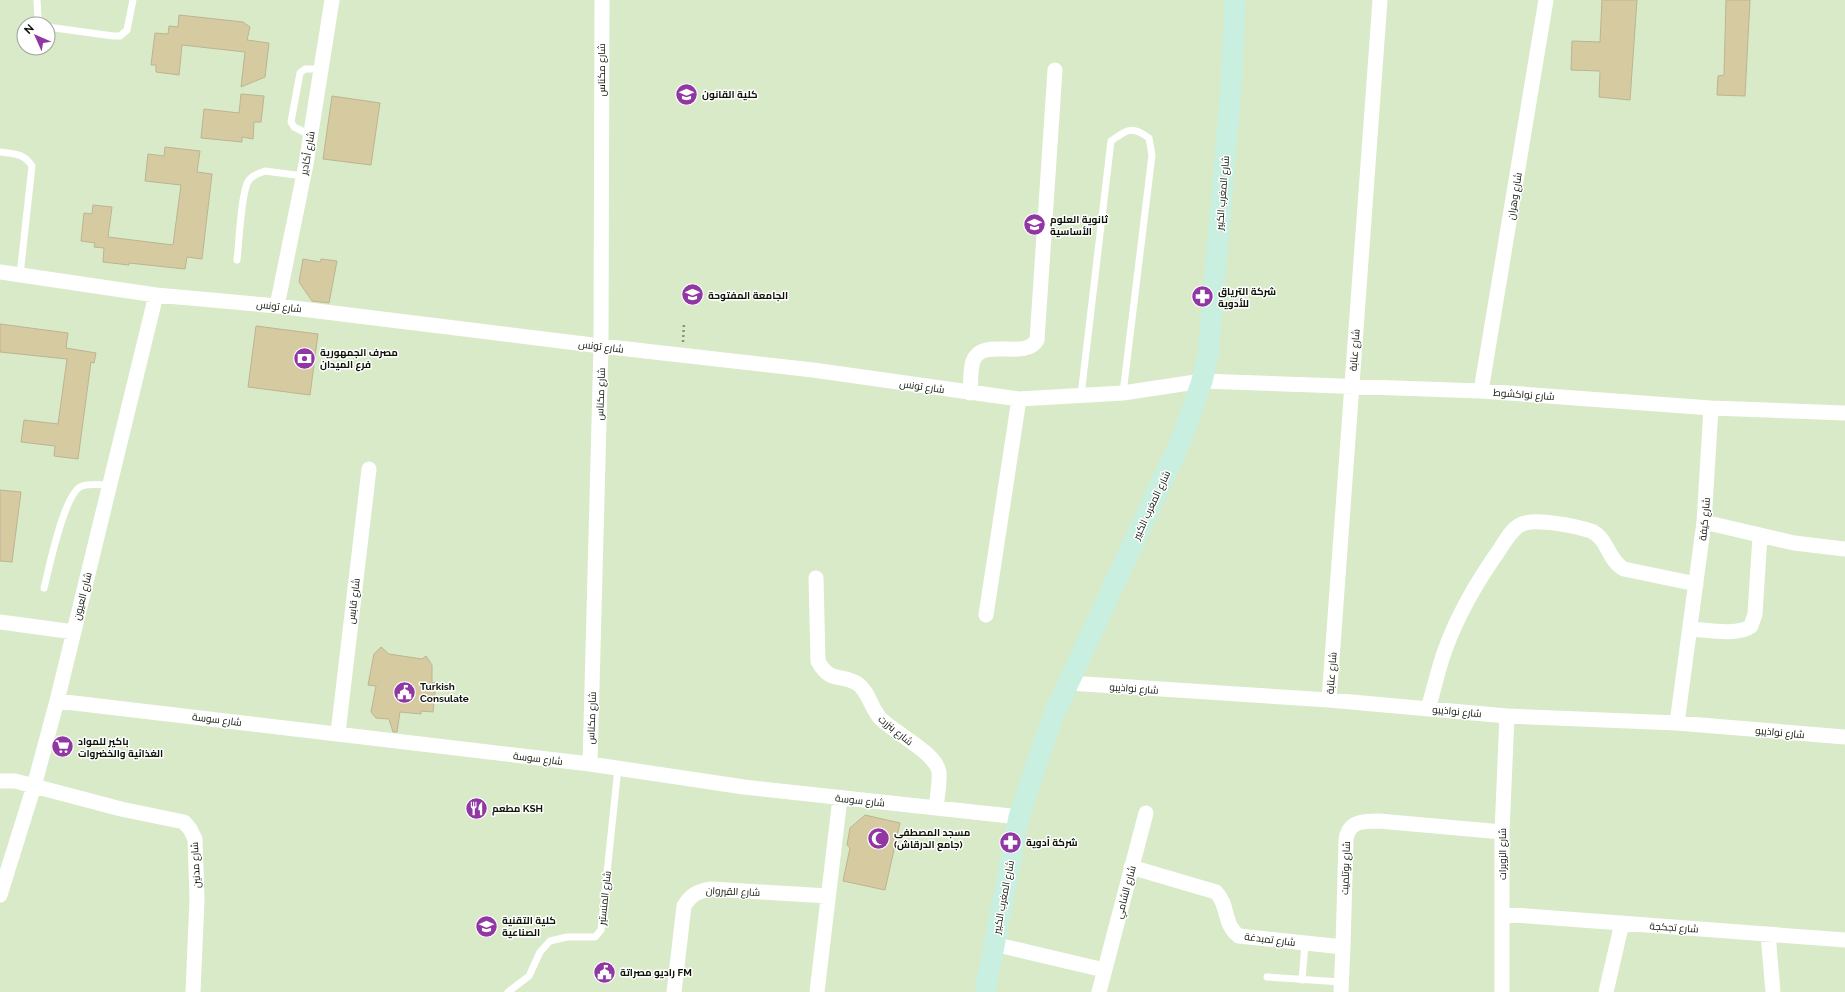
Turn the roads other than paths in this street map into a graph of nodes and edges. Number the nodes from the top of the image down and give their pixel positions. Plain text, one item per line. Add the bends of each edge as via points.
1 (37, 0) edge
2 (133, 0) edge
3 (332, 0) edge
4 (602, 0) edge
5 (1235, 0) edge
6 (1380, 0) edge
7 (1546, 0) edge
8 (38, 16) edge
9 (56, 28) edge
10 (321, 69) junction
11 (1055, 70) dead end
12 (310, 135) junction
13 (0, 152) edge
14 (303, 176) junction
15 (237, 260) dead end
16 (0, 272) edge
17 (20, 275) junction
18 (156, 295) junction
19 (277, 306) junction
20 (601, 346) junction
21 (1202, 381) junction
22 (1351, 386) junction
23 (1481, 391) junction
24 (970, 393) junction
25 (1123, 393) junction
26 (1081, 395) junction
27 (1019, 399) junction
28 (1711, 408) junction
29 (1845, 413) edge
30 (369, 468) dead end
31 (110, 485) junction
32 (1704, 522) junction
33 (1760, 536) junction
34 (1845, 549) edge
35 (816, 578) dead end
36 (1696, 584) junction
37 (44, 588) dead end
38 (986, 615) dead end
39 (0, 622) edge
40 (1691, 629) junction
41 (74, 632) junction
42 (1069, 683) junction
43 (1329, 700) junction
44 (57, 701) junction
45 (1428, 708) junction
46 (1507, 716) junction
47 (1677, 723) junction
48 (338, 733) junction
49 (1845, 737) edge
50 (590, 764) junction
51 (618, 768) junction
52 (0, 781) edge
53 (34, 786) junction
54 (840, 798) junction
55 (936, 808) junction
56 (1146, 813) dead end
57 (1019, 817) junction
58 (1502, 832) junction
59 (1131, 867) junction
60 (0, 895) edge
61 (828, 896) junction
62 (1502, 914) junction
63 (1622, 923) junction
64 (1768, 934) junction
65 (1845, 940) edge
66 (994, 944) junction
67 (1305, 944) junction
68 (1344, 947) junction
69 (1104, 970) junction
70 (1267, 977) dead end
71 (1302, 980) junction
72 (1341, 987) edge
73 (193, 992) edge
74 (508, 992) edge
75 (674, 992) edge
76 (817, 992) edge
77 (985, 992) edge
78 (1099, 992) edge
79 (1502, 992) edge
80 (1606, 992) edge
81 (1773, 992) edge

1 - 8 lane
2 - 9 lane via 127,30 120,36
3 - 10 street, شارع أكادير
4 - 20 street, شارع مكناس
5 - 21 street, شارع المغرب الكبير via 1231,90 1208,356
6 - 22 street, شارع عنابة
7 - 23 street, شارع وهران
10 - 12 street, شارع أكادير
10 - 12 lane via 305,69 300,73 291,122 294,127
11 - 24 street via 1037,340 1027,349 986,350 978,355 974,361
12 - 14 street, شارع أكادير
13 - 17 lane via 20,154 28,159 32,166
14 - 15 lane via 265,171 259,172 248,181
14 - 19 street, شارع أكادير
16 - 17 street, شارع تونس
17 - 18 street, شارع تونس
18 - 19 street, شارع تونس
18 - 31 street, شارع العيون
19 - 20 street, شارع تونس
20 - 24 street, شارع تونس via 814,370
20 - 50 street, شارع مكناس
21 - 22 street, شارع نواكشوط
21 - 25 street, شارع تونس
21 - 42 street, شارع المغرب الكبير via 1182,438
22 - 23 street, شارع نواكشوط
22 - 43 street, شارع عنابة
23 - 28 street, شارع نواكشوط
24 - 27 street, شارع تونس
25 - 26 street, شارع تونس
25 - 26 lane via 1152,155 1149,138 1138,130 1126,131 1111,141
26 - 27 street, شارع تونس
27 - 38 street
28 - 29 street, شارع نواكشوط
28 - 32 street, شارع كيفة
30 - 48 street, شارع قابس
31 - 37 lane via 82,486 71,496 64,512
31 - 41 street, شارع العيون
32 - 33 street
32 - 36 street, شارع كيفة
33 - 34 street
33 - 40 street via 1755,614 1751,626 1742,631
35 - 55 street, شارع بنزرت via 818,660 823,670 833,677 852,680 862,688 873,710 881,719 932,759 939,772
36 - 40 street, شارع كيفة
36 - 45 street via 1624,569 1615,563 1602,539 1590,531 1538,521 1520,525 1506,539 1470,596 1445,651
39 - 41 street
40 - 47 street, شارع كيفة
41 - 44 street, شارع العيون
42 - 43 street, شارع نواذيبو
42 - 57 street, شارع المغرب الكبير via 1054,714
43 - 45 street, شارع نواذيبو
44 - 48 street, شارع سوسة
44 - 53 street, شارع العيون
45 - 46 street, شارع نواذيبو
46 - 47 street, شارع نواذيبو
46 - 58 street, شارع الزويرات
47 - 49 street, شارع نواذيبو
48 - 50 street, شارع سوسة
50 - 51 street, شارع سوسة
51 - 54 street, شارع سوسة
51 - 74 lane, شارع المنستير via 601,930 595,937 567,937 550,942 540,952 529,976
52 - 53 street, شارع مدنين via 15,781
53 - 60 street, شارع العيون
53 - 73 street, شارع مدنين via 121,809 184,822 190,829 195,839 197,900
54 - 55 street, شارع سوسة
54 - 61 street
55 - 57 street, شارع سوسة
56 - 59 street, شارع الشامي
57 - 66 street, شارع المغرب الكبير
58 - 62 street, شارع الزويرات
58 - 68 street, شارع بوتلميت via 1379,821 1352,825 1346,834
59 - 67 street, شارع تمبدغة via 1216,892 1223,902 1229,926 1239,936
59 - 69 street, شارع الشامي
61 - 75 street, شارع القيروان via 711,889 691,896 684,906
61 - 76 street
62 - 63 street, شارع تجكجة
62 - 79 street, شارع الزويرات
63 - 64 street, شارع تجكجة
63 - 80 street
64 - 65 street, شارع تجكجة
64 - 81 street
66 - 69 street
66 - 77 street, شارع المغرب الكبير
67 - 68 street, شارع تمبدغة
67 - 71 lane
68 - 72 street, شارع بوتلميت
69 - 78 street, شارع الشامي
70 - 71 lane
71 - 72 lane

